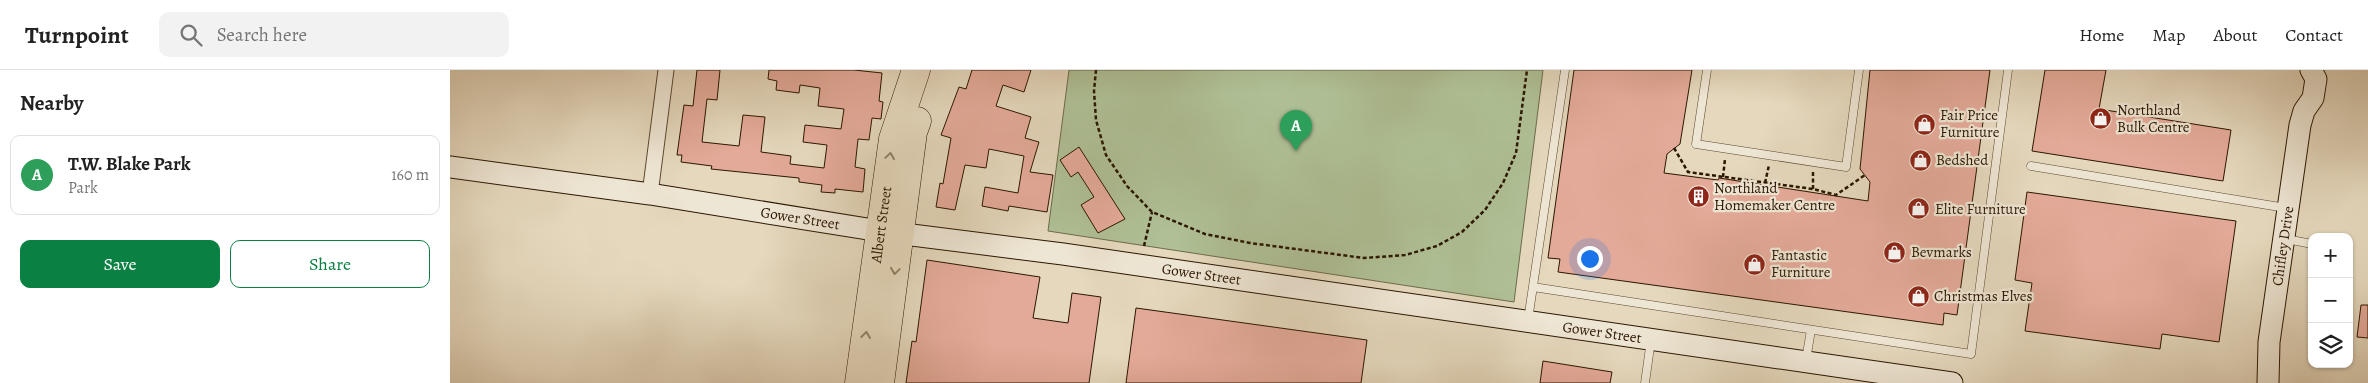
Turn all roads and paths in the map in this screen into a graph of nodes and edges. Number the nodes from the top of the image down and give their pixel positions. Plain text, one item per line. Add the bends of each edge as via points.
1 (666, 70) edge
2 (916, 70) edge
3 (934, 70) edge
4 (1096, 70) edge
5 (1527, 70) edge
6 (1566, 70) edge
7 (1707, 70) edge
8 (1859, 70) edge
9 (2008, 70) edge
10 (2310, 70) edge
11 (1674, 148) dead end
12 (1727, 149) junction
13 (1770, 156) junction
14 (1814, 162) junction
15 (2031, 166) dead end
16 (450, 167) edge
17 (1865, 174) dead end
18 (1722, 177) junction
19 (1765, 183) junction
20 (1813, 189) junction
21 (650, 194) junction
22 (2288, 208) junction
23 (1152, 212) junction
24 (890, 232) junction
25 (2284, 239) junction
26 (2308, 243) edge
27 (1144, 246) dead end
28 (1533, 288) junction
29 (1528, 321) junction
30 (1811, 330) junction
31 (1651, 340) junction
32 (1806, 362) junction
33 (860, 383) edge
34 (880, 383) edge
35 (1645, 383) edge
36 (1952, 383) edge
37 (2268, 383) edge

1 - 21 street
24 -> 2 highway, Albert Street via 893,139
3 - 24 highway, Albert Street via 913,132
4 - 23 path via 1096,120 1106,155 1127,186
5 - 23 path via 1516,153 1503,183 1485,210 1462,232 1437,246 1405,255 1355,257 1250,244 1205,234
6 - 28 lane
7 - 12 lane via 1696,144
8 - 14 lane via 1846,167
9 - 30 lane via 1971,354
10 - 22 street, Chifley Drive via 2316,79 2313,98 2300,125
11 - 18 path via 1688,172
12 - 13 lane
12 - 18 path
13 - 14 lane
13 - 19 path
14 - 20 path
15 - 22 lane
16 - 21 street, Gower Street
17 - 20 path via 1836,195
18 - 19 path
19 - 20 path
21 - 24 street, Gower Street
22 - 25 street, Chifley Drive
23 - 27 path
24 - 29 street, Gower Street
33 -> 24 highway, Albert Street
24 -> 34 highway, Albert Street
25 - 26 lane
25 - 37 street, Chifley Drive via 2269,342
28 - 29 lane
28 - 30 lane
29 - 31 street, Gower Street
30 - 32 lane
31 - 32 street, Gower Street
31 - 35 lane
32 - 36 street, Gower Street via 1851,372

